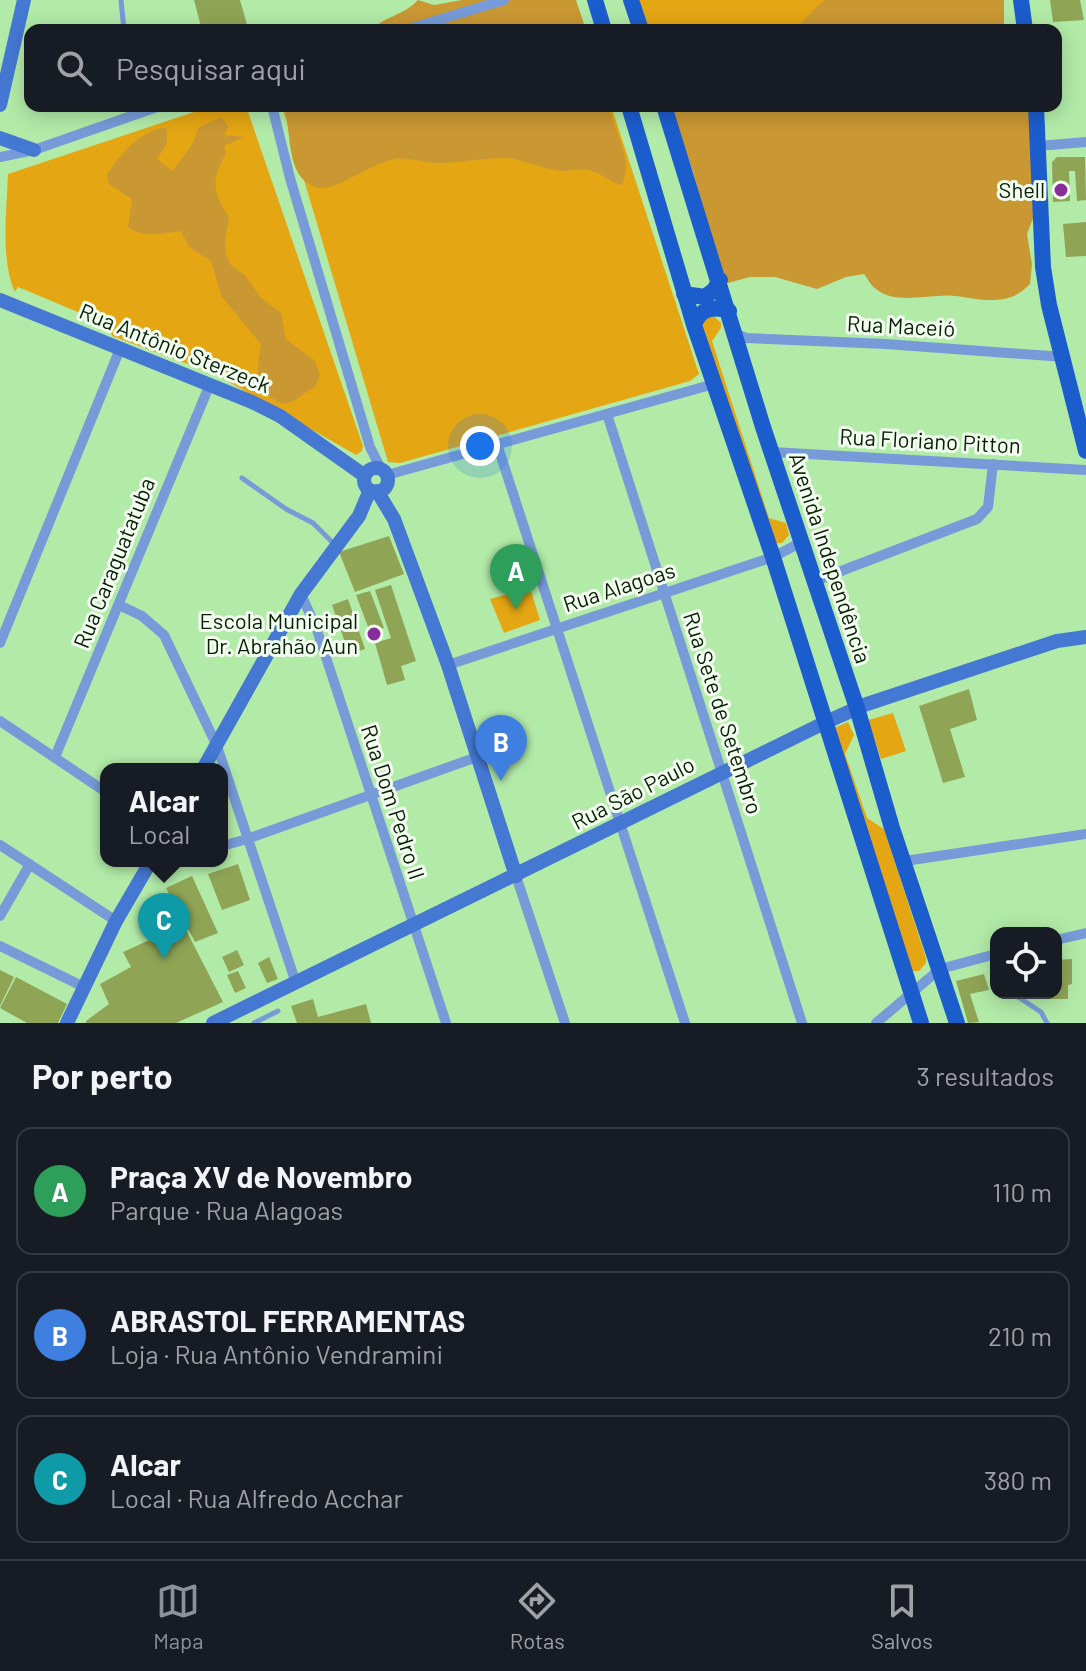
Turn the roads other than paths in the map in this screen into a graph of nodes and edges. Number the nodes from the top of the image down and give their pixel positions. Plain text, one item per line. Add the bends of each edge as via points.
1 (24, 0) edge
2 (121, 0) edge
3 (504, 0) edge
4 (595, 0) edge
5 (631, 0) edge
6 (1021, 0) edge
7 (123, 24) edge
8 (425, 24) edge
9 (602, 24) edge
10 (639, 24) edge
11 (1024, 24) edge
12 (0, 105) edge
13 (143, 112) edge
14 (274, 112) edge
15 (631, 112) edge
16 (666, 112) edge
17 (1036, 112) edge
18 (0, 138) edge
19 (1086, 142) edge
20 (1038, 146) junction
21 (34, 150) junction
22 (0, 157) edge
23 (720, 280) junction
24 (0, 287) edge
25 (684, 294) junction
26 (0, 300) edge
27 (15, 306) junction
28 (729, 311) junction
29 (694, 325) junction
30 (736, 334) junction
31 (120, 349) junction
32 (1064, 357) junction
33 (210, 384) junction
34 (714, 384) junction
35 (607, 414) junction
36 (497, 444) junction
37 (1086, 451) edge
38 (772, 452) junction
39 (993, 464) junction
40 (1086, 470) edge
41 (242, 478) dead end
42 (377, 479) junction
43 (802, 542) junction
44 (335, 545) junction
45 (773, 557) junction
46 (815, 581) junction
47 (301, 594) junction
48 (663, 594) junction
49 (119, 605) junction
50 (556, 628) junction
51 (1086, 637) edge
52 (0, 643) edge
53 (448, 665) junction
54 (857, 708) junction
55 (0, 721) edge
56 (824, 723) junction
57 (217, 746) junction
58 (55, 757) junction
59 (477, 757) junction
60 (207, 763) edge
61 (222, 763) edge
62 (722, 773) junction
63 (228, 780) edge
64 (100, 788) edge
65 (369, 795) junction
66 (620, 825) junction
67 (1086, 834) edge
68 (247, 839) junction
69 (228, 844) edge
70 (0, 845) edge
71 (905, 861) junction
72 (30, 864) junction
73 (148, 867) edge
74 (516, 876) junction
75 (0, 916) edge
76 (116, 921) junction
77 (413, 924) junction
78 (1086, 933) edge
79 (1062, 939) edge
80 (0, 946) edge
81 (990, 956) edge
82 (940, 969) junction
83 (296, 983) junction
84 (84, 987) junction
85 (911, 991) junction
86 (1021, 999) edge
87 (278, 1011) dead end
88 (67, 1023) edge
89 (213, 1023) edge
90 (254, 1023) edge
91 (446, 1023) edge
92 (565, 1023) edge
93 (685, 1023) edge
94 (802, 1023) edge
95 (876, 1023) edge
96 (921, 1023) edge
97 (957, 1023) edge
98 (1047, 1023) edge

1 - 12 street
2 - 7 lane
3 - 8 street
4 - 9 main road
5 - 10 main road
6 - 11 main road
13 - 21 street
14 - 42 street
15 - 25 main road
16 - 23 main road, Avenida Independência
17 - 20 main road
18 - 21 street
19 - 20 street
20 - 32 main road via 1043,267
21 - 22 street
23 - 25 main road via 705,297
23 - 28 main road, Avenida Independência
24 - 27 street
25 - 29 main road
26 - 27 street, Rua Antônio Sterzeck
27 - 31 street, Rua Antônio Sterzeck
28 - 29 main road via 705,310
28 - 30 main road, Avenida Independência
29 - 34 main road
30 - 32 street, Rua Maceió
30 - 38 main road, Avenida Independência
31 - 33 street, Rua Antônio Sterzeck
31 - 52 street
32 - 37 main road
33 - 42 street, Rua Antônio Sterzeck via 280,416
33 - 49 street, Rua Caraguatatuba
34 - 35 street
34 - 45 main road
35 - 36 street
35 - 48 street, Rua Sete de Setembro
36 - 42 street
36 - 50 street
38 - 39 street, Rua Floriano Pitton
38 - 43 main road, Avenida Independência
39 - 40 street, Rua Floriano Pitton
39 - 46 street via 988,507 977,519
41 - 44 lane via 313,523
42 - 44 street via 359,516
42 - 53 street
43 - 45 street, Rua Alagoas
43 - 46 main road, Avenida Independência
44 - 47 street
45 - 48 street, Rua Alagoas
45 - 56 main road
46 - 54 main road, Avenida Independência
47 - 57 street
47 - 65 street, Rua Dom Pedro II
48 - 50 street, Rua Alagoas
48 - 62 street, Rua Sete de Setembro
49 - 57 street via 164,635
49 - 58 street, Rua Caraguatatuba
50 - 53 street, Rua Alagoas
50 - 66 street
51 - 54 street, Rua São Paulo via 1057,641
53 - 59 street
54 - 56 street, Rua São Paulo
54 - 71 main road, Avenida Independência
55 - 58 street
56 - 62 street, Rua São Paulo
56 - 85 main road
57 - 60 street
57 - 61 street
58 - 64 street
59 - 65 street
59 - 74 street
62 - 66 street, Rua São Paulo
62 - 94 street, Rua Sete de Setembro
63 - 68 street
65 - 68 street
65 - 77 street, Rua Dom Pedro II
66 - 74 street, Rua São Paulo
66 - 93 street
67 - 71 street
68 - 69 street
68 - 83 street
70 - 72 street
71 - 82 main road, Avenida Independência
72 - 75 street
72 - 76 street
73 - 76 street
74 - 77 street, Rua São Paulo
74 - 92 street
76 - 84 street
77 - 83 street, Rua São Paulo
77 - 91 street, Rua Dom Pedro II
78 - 79 street
80 - 84 street
81 - 82 street
82 - 85 street
82 - 97 main road, Avenida Independência
83 - 89 street, Rua São Paulo
84 - 88 street
85 - 95 street
85 - 96 main road
86 - 98 lane
87 - 90 lane

